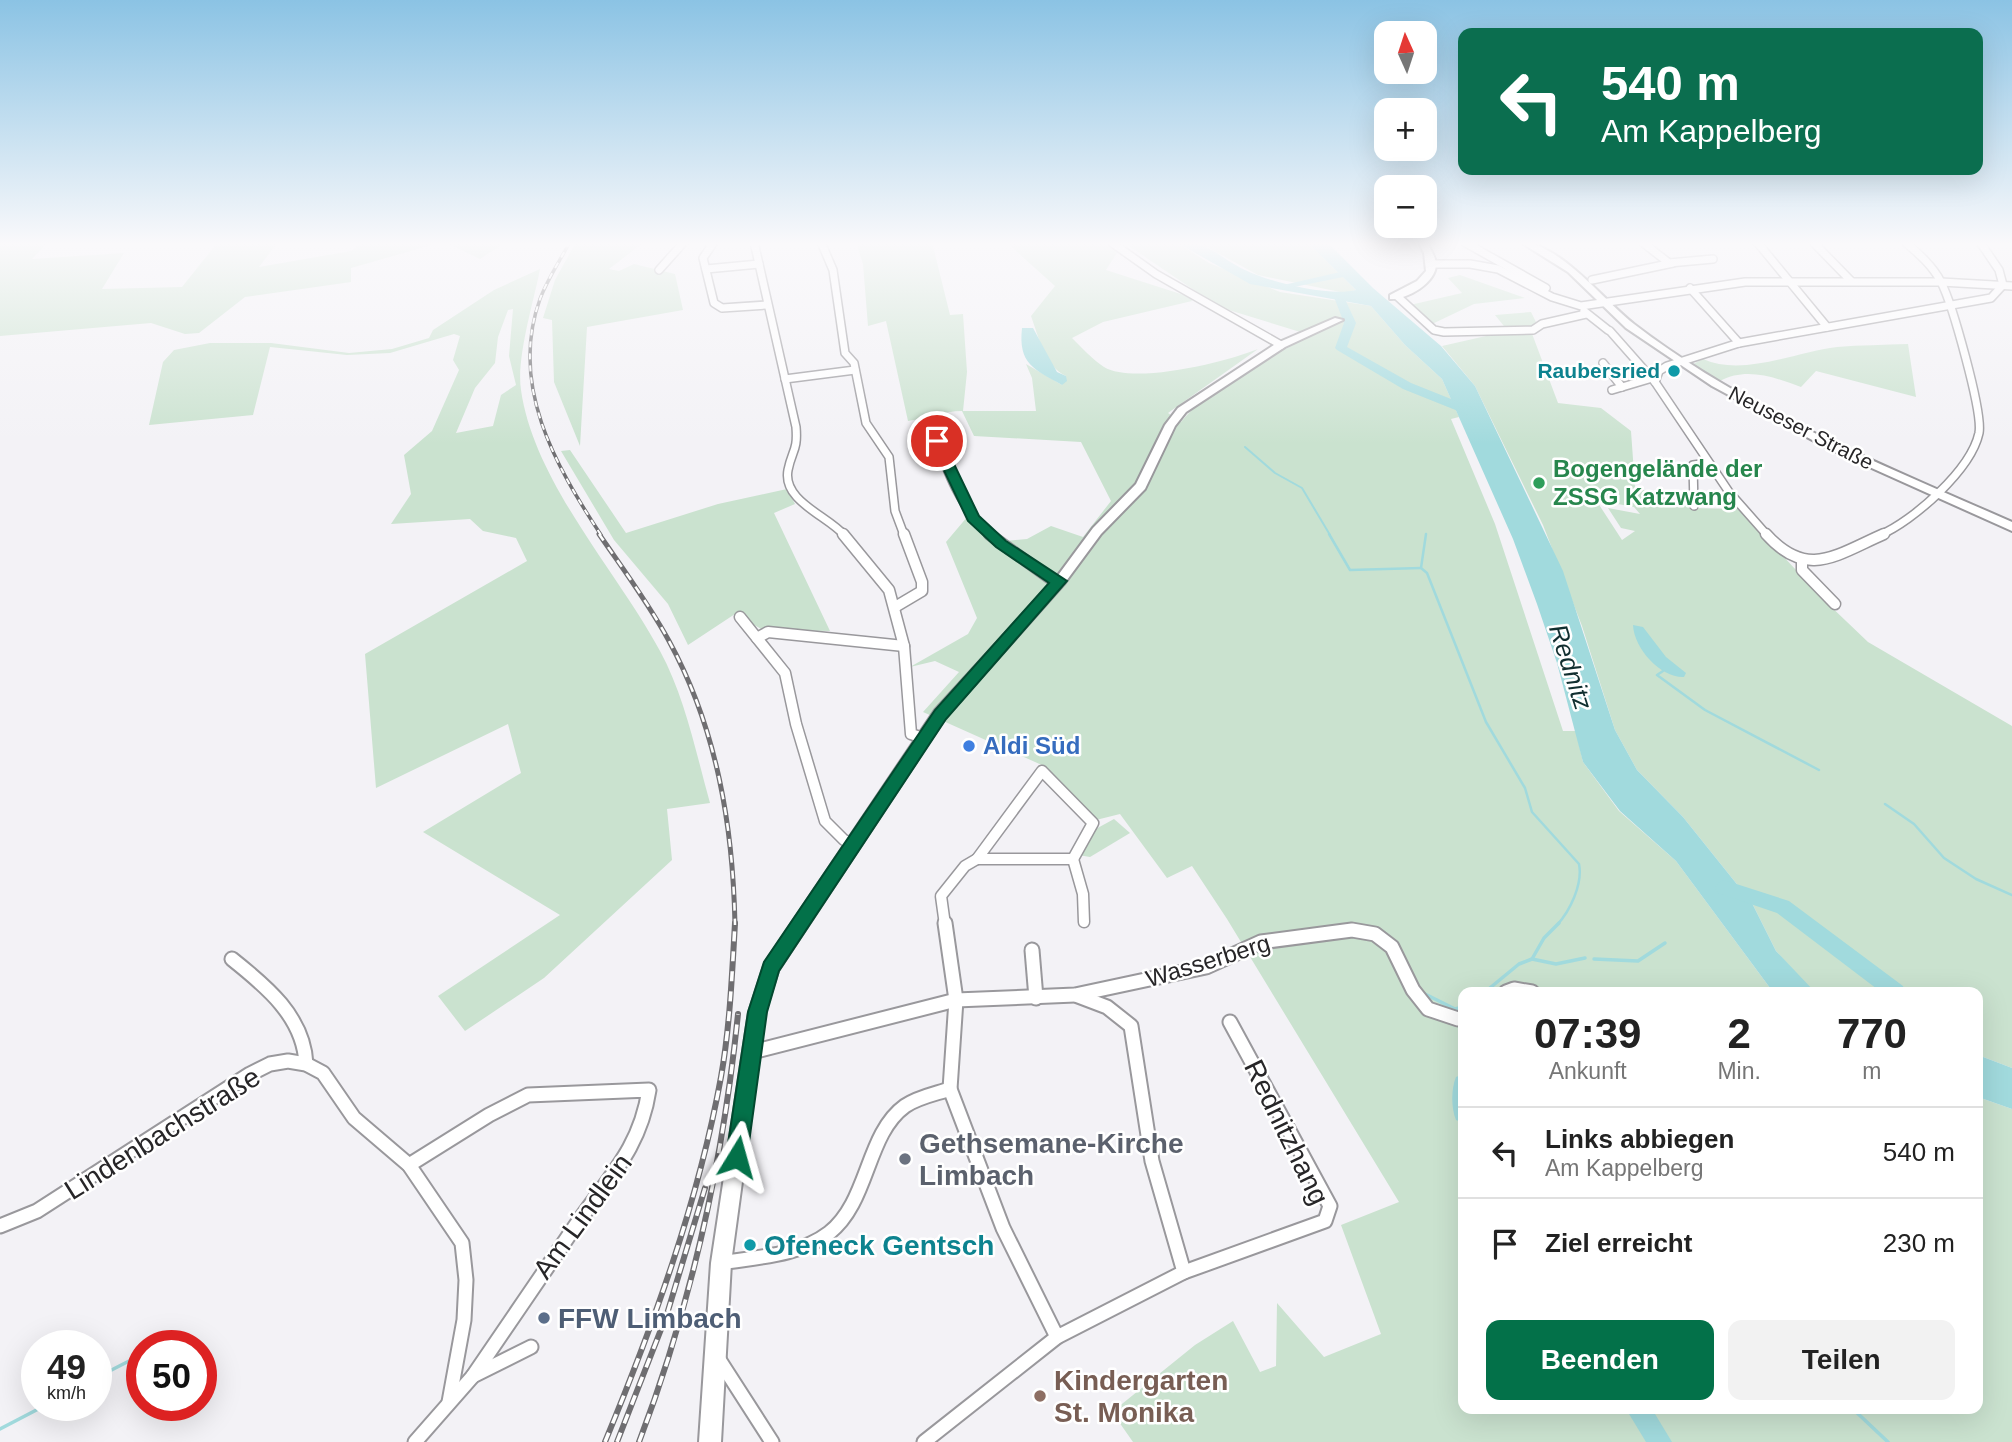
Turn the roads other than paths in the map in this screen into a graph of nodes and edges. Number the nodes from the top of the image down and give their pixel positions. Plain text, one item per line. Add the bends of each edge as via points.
1 (767, 309) edge
2 (836, 309) edge
3 (1218, 309) edge
4 (1410, 309) edge
5 (1583, 309) edge
6 (1612, 309) edge
7 (1709, 309) edge
8 (1812, 309) edge
9 (1934, 309) edge
10 (1949, 309) edge
11 (1586, 314) junction
12 (1338, 320) dead end
13 (1827, 327) junction
14 (1739, 343) junction
15 (1281, 345) junction
16 (1681, 362) junction
17 (1603, 363) dead end
18 (855, 370) junction
19 (785, 379) junction
20 (1652, 380) junction
21 (1622, 387) junction
22 (1612, 390) dead end
23 (929, 421) dead end
24 (1708, 463) junction
25 (1935, 495) junction
26 (1695, 506) dead end
27 (2012, 527) edge
28 (1802, 561) junction
29 (1060, 581) junction
30 (1835, 604) dead end
31 (895, 607) junction
32 (740, 617) dead end
33 (757, 638) junction
34 (904, 646) junction
35 (923, 738) junction
36 (852, 843) junction
37 (977, 859) junction
38 (1073, 859) junction
39 (1084, 922) dead end
40 (1032, 950) dead end
41 (232, 958) dead end
42 (1074, 995) junction
43 (1036, 998) junction
44 (956, 1000) junction
45 (1458, 1019) edge
46 (1230, 1022) dead end
47 (752, 1052) junction
48 (306, 1064) junction
49 (950, 1089) junction
50 (409, 1166) junction
51 (0, 1226) edge
52 (721, 1263) junction
53 (1184, 1272) junction
54 (1057, 1337) junction
55 (531, 1347) dead end
56 (714, 1352) junction
57 (473, 1376) junction
58 (449, 1402) junction
59 (415, 1442) edge
60 (710, 1442) edge
61 (772, 1442) edge
62 (924, 1442) edge

1 - 19 street
2 - 18 street via 845,353
3 - 15 street
4 - 11 street via 1434,330 1444,332 1533,330
5 - 11 street
6 - 16 main road, Neuseser Straße
7 - 14 street
8 - 13 street
9 - 13 street
10 - 25 street via 1979,432 1968,460
11 - 20 street via 1609,330
12 - 15 main road
13 - 14 street
14 - 16 street
15 - 29 main road via 1182,410 1132,497 1097,531
16 - 20 street via 1658,371
16 - 25 main road, Neuseser Straße via 1799,430
17 - 21 street
18 - 19 street
18 - 31 street via 866,424 889,457 895,511 922,582 922,591
19 - 31 street via 798,447 788,471 789,487 834,523 878,573
20 - 21 street
20 - 24 street
21 - 22 street
23 - 29 street via 973,518 1001,544
24 - 26 street via 1693,465
24 - 28 street via 1782,552
25 - 27 main road, Neuseser Straße
25 - 28 street via 1899,527 1841,553
28 - 30 street via 1802,570
29 - 35 main road
31 - 34 street
32 - 33 street
33 - 34 street via 768,632
33 - 36 street via 785,673 825,821
34 - 35 street via 911,734
35 - 36 main road
36 - 47 main road via 771,968 757,1012
37 - 38 street
37 - 38 street via 1042,771 1093,822
37 - 44 street via 964,866 940,896
38 - 39 street via 1083,894
40 - 43 street
41 - 48 street via 270,989 291,1018 307,1052
42 - 43 street, Wasserberg
42 - 45 street, Wasserberg via 1206,967 1261,942 1352,930 1375,934 1392,947 1428,1009
42 - 53 street via 1098,1002 1131,1026 1152,1161
43 - 44 street, Wasserberg
44 - 47 street, Wasserberg
44 - 49 street
46 - 53 street, Rednitzhang via 1330,1206 1325,1221
47 - 52 main road
48 - 50 street via 323,1073 354,1118
48 - 51 street, Lindenbachstraße via 270,1064 250,1074 37,1212
49 - 52 street via 904,1107 891,1121 856,1200 829,1233 785,1253
49 - 54 street via 1003,1228
50 - 57 street, Am Lindlein via 528,1095 649,1090 646,1114 624,1167 601,1188
50 - 58 street via 463,1243 464,1320
52 - 56 main road
53 - 54 street
54 - 62 street
55 - 57 street
56 - 60 main road
56 - 61 street
57 - 58 street
58 - 59 street

